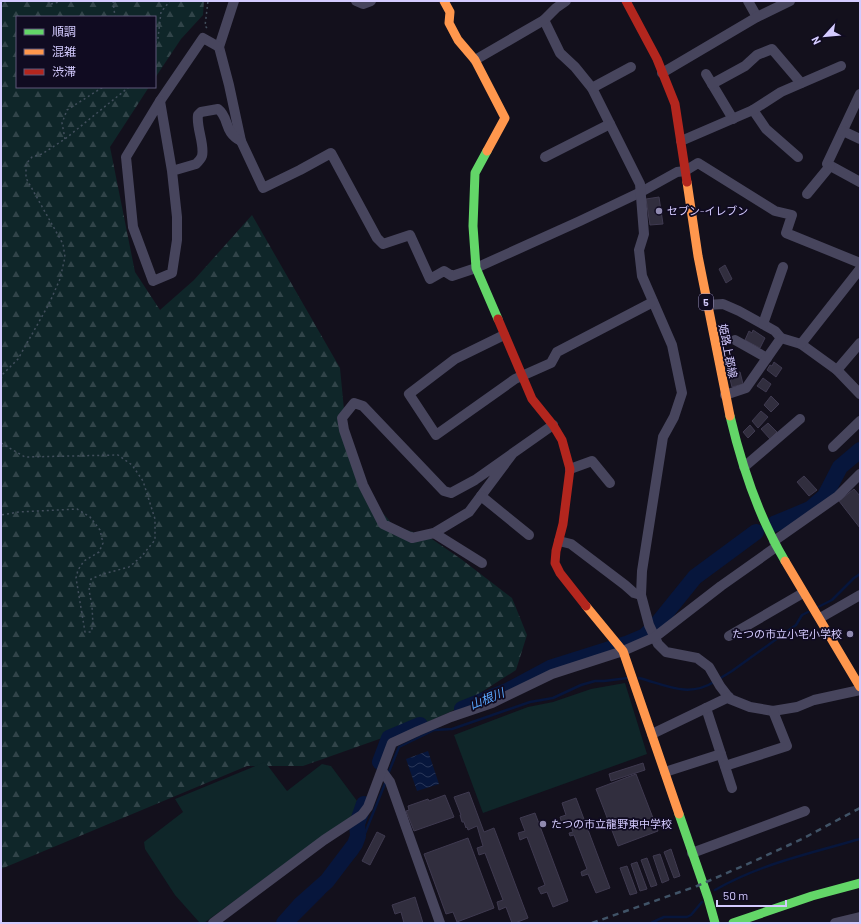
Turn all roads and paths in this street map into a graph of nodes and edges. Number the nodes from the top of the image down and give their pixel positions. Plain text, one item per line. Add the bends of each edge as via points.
1 (47, 1) edge
2 (62, 1) edge
3 (113, 1) edge
4 (170, 1) edge
5 (208, 1) edge
6 (234, 1) edge
7 (356, 1) edge
8 (371, 1) edge
9 (444, 1) edge
10 (566, 1) edge
11 (626, 1) edge
12 (748, 1) edge
13 (783, 2) edge
14 (115, 16) edge
15 (757, 17) junction
16 (544, 20) junction
17 (208, 31) dead end
18 (156, 41) edge
19 (219, 47) junction
20 (474, 60) junction
21 (841, 66) dead end
22 (631, 67) dead end
23 (662, 73) junction
24 (706, 74) dead end
25 (802, 83) junction
26 (712, 84) junction
27 (101, 88) edge
28 (128, 88) edge
29 (592, 88) junction
30 (860, 94) edge
31 (160, 101) junction
32 (753, 110) junction
33 (733, 119) junction
34 (610, 124) junction
35 (843, 131) junction
36 (65, 139) junction
37 (860, 139) edge
38 (241, 141) junction
39 (681, 141) junction
40 (545, 157) dead end
41 (798, 157) dead end
42 (830, 166) junction
43 (172, 171) junction
44 (685, 171) junction
45 (860, 182) edge
46 (641, 192) junction
47 (807, 194) dead end
48 (860, 263) edge
49 (783, 267) dead end
50 (476, 268) junction
51 (860, 268) edge
52 (653, 302) junction
53 (707, 304) junction
54 (763, 324) junction
55 (504, 335) junction
56 (781, 338) junction
57 (735, 340) dead end
58 (860, 343) edge
59 (802, 344) junction
60 (767, 358) junction
61 (837, 370) junction
62 (522, 375) junction
63 (1, 379) edge
64 (725, 394) junction
65 (860, 394) edge
66 (800, 419) dead end
67 (860, 421) edge
68 (553, 425) junction
69 (1, 443) edge
70 (833, 447) dead end
71 (513, 453) junction
72 (744, 467) junction
73 (570, 469) junction
74 (860, 474) edge
75 (610, 483) dead end
76 (481, 496) junction
77 (1, 515) edge
78 (434, 533) junction
79 (529, 535) dead end
80 (559, 541) junction
81 (775, 544) junction
82 (482, 564) dead end
83 (641, 595) junction
84 (805, 595) junction
85 (860, 595) edge
86 (818, 615) junction
87 (652, 631) junction
88 (728, 636) dead end
89 (622, 651) junction
90 (860, 687) edge
91 (860, 690) edge
92 (729, 697) junction
93 (706, 708) junction
94 (773, 711) junction
95 (652, 734) junction
96 (721, 754) junction
97 (725, 766) junction
98 (382, 771) junction
99 (665, 772) junction
100 (732, 788) dead end
101 (805, 811) dead end
102 (692, 853) junction
103 (860, 884) edge
104 (860, 916) edge
105 (213, 923) edge
106 (440, 923) edge
107 (715, 923) edge
108 (733, 923) edge
109 (836, 923) edge

1 - 2 path via 51,4
3 - 14 path
4 - 18 path via 161,12
5 - 17 path via 205,26
6 - 19 street
7 - 8 street via 363,4
9 - 20 street via 450,12 449,23 458,40
10 - 16 street
11 - 23 street, 姫路上郡線 / 5 via 643,30
12 - 15 street
13 - 15 street
15 - 23 street
16 - 20 street
16 - 29 street via 560,53
19 - 31 street via 203,38
19 - 38 street
20 - 50 street via 505,118 475,173 473,226
21 - 25 street
22 - 29 street
23 - 39 street, 姫路上郡線 / 5 via 674,104
24 - 26 street
25 - 26 street via 772,49 757,55 745,66
25 - 32 street via 781,92
26 - 33 street
27 - 36 path via 67,110 62,123
28 - 36 path
29 - 34 street
30 - 35 street
31 - 43 street
31 - 43 street via 126,157 133,227 153,281 172,273 178,240
32 - 33 street
32 - 41 street via 766,129
33 - 39 street
34 - 40 street
34 - 46 street via 640,184
35 - 37 street
35 - 42 street via 827,164
36 - 63 path via 42,154 32,157 26,164 26,178 62,244 65,257 60,279 18,359
38 - 43 street via 234,138 222,112 218,109 201,112 197,119 202,156 196,164
38 - 50 street via 263,188 331,154 377,238 383,244 410,235 430,278 444,271 452,276
39 - 44 street, 姫路上郡線 / 5
42 - 45 street
42 - 47 street
44 - 46 street via 677,172
44 - 48 street via 698,163 776,211 792,215 786,233
44 - 53 street, 姫路上郡線 / 5
46 - 50 street
46 - 52 street via 644,234 639,250 642,276
49 - 54 street
50 - 55 street
51 - 59 street
52 - 62 street via 557,352 551,363
52 - 83 street via 672,345 682,393 674,417 663,437 642,572
53 - 54 street via 723,304
53 - 64 street, 姫路上郡線 / 5
54 - 56 street
55 - 62 street
55 - 62 street via 455,359 409,394 436,435
56 - 59 street
56 - 60 street
57 - 60 street
58 - 61 street
59 - 61 street
60 - 64 street via 746,388
61 - 65 street
62 - 68 street via 532,398
64 - 72 street, 姫路上郡線 / 5
66 - 72 street
67 - 70 street
68 - 71 street
68 - 73 street via 562,440
69 - 77 path via 25,457 118,455 132,465 143,481 155,519 155,540 129,567 91,579 89,590 93,625 91,632 85,632 76,578 84,561 99,552 103,542 100,530 90,517 77,509
71 - 76 street
71 - 78 street via 475,480 451,493 444,491 363,406 354,403 342,418 344,430 363,485 382,524 412,538
72 - 81 street, 姫路上郡線 / 5 via 755,502
73 - 75 street via 592,461
73 - 80 street
74 - 81 street via 838,496
76 - 78 street via 469,512
76 - 79 street
78 - 82 street
80 - 83 street via 571,544 634,593
80 - 89 street via 555,563 560,573
81 - 84 street, 姫路上郡線 / 5
81 - 87 street via 721,586
83 - 87 street
84 - 86 street, 姫路上郡線 / 5
84 - 88 street
85 - 86 street
86 - 90 street, 姫路上郡線 / 5
87 - 89 street
87 - 92 street via 658,644 666,652 697,658 710,667
89 - 95 street
89 - 98 street via 552,674 492,703 451,717 392,744
91 - 94 street
92 - 93 street
92 - 94 street via 750,707
93 - 95 street
93 - 96 street
94 - 97 street via 787,746
95 - 99 street
96 - 97 street
96 - 99 street
97 - 100 street
98 - 105 street via 368,807 362,815 324,840
98 - 106 street via 390,782
99 - 102 street
101 - 102 street
102 - 107 street
103 - 108 street
104 - 109 street

